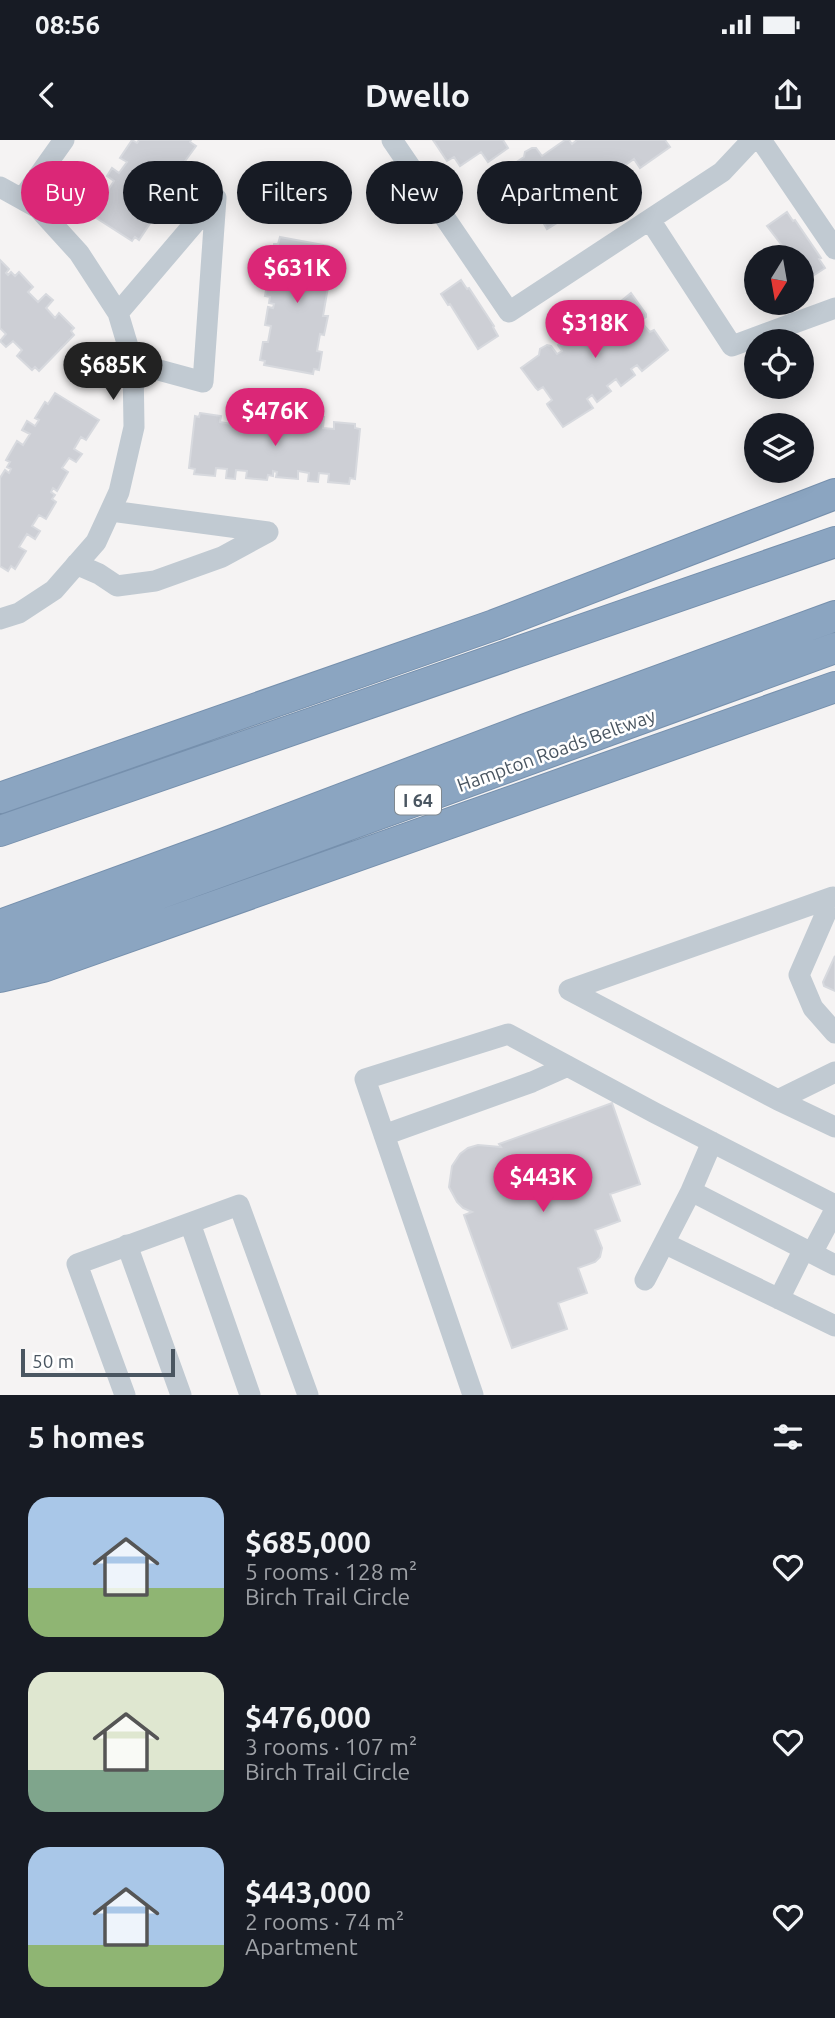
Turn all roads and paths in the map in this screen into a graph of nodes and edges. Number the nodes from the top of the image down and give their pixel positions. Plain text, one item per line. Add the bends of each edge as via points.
1 (64, 140) edge
2 (392, 140) edge
3 (752, 140) edge
4 (761, 140) edge
5 (49, 161) edge
6 (0, 187) edge
7 (21, 198) edge
8 (650, 220) junction
9 (53, 224) edge
10 (835, 249) edge
11 (835, 308) edge
12 (118, 313) junction
13 (134, 363) junction
14 (835, 494) edge
15 (111, 511) junction
16 (835, 542) edge
17 (76, 564) junction
18 (835, 616) edge
19 (0, 619) edge
20 (835, 648) edge
21 (835, 687) edge
22 (0, 798) edge
23 (0, 831) edge
24 (0, 925) edge
25 (0, 952) edge
26 (0, 977) edge
27 (835, 1033) edge
28 (568, 1066) junction
29 (835, 1072) edge
30 (778, 1100) junction
31 (835, 1128) edge
32 (384, 1136) junction
33 (712, 1142) junction
34 (691, 1191) junction
35 (835, 1207) edge
36 (190, 1223) junction
37 (664, 1243) junction
38 (127, 1245) junction
39 (808, 1251) junction
40 (835, 1265) edge
41 (645, 1280) dead end
42 (779, 1299) junction
43 (835, 1326) edge
44 (125, 1395) edge
45 (181, 1395) edge
46 (250, 1395) edge
47 (308, 1395) edge
48 (473, 1395) edge

1 - 5 street
2 - 8 street via 509,312
3 - 8 street via 722,172
4 - 10 street
6 - 7 street
8 - 11 street via 732,346
9 - 12 street via 79,253
12 - 13 street
12 - 13 street via 216,198 203,382
13 - 15 street via 134,427
14 - 22 highway via 494,625
15 - 17 street via 96,542
15 - 17 street via 268,532 222,557 155,581 117,586
16 - 23 highway
17 - 19 street via 54,590 19,613
18 - 24 highway
20 - 25 highway, Hampton Roads Beltway / I 64
21 - 26 highway via 43,967
27 - 30 street via 813,1008 799,975 833,897 569,990
28 - 32 street
28 - 32 street via 508,1034 365,1079
28 - 33 street
29 - 30 street
30 - 31 street
32 - 48 street
33 - 34 street
33 - 35 street
34 - 37 street
34 - 39 street
35 - 39 street
36 - 38 street
36 - 46 street
36 - 47 street via 239,1205
37 - 41 street
37 - 42 street
38 - 44 street via 77,1264
38 - 45 street
39 - 40 street
39 - 42 street
42 - 43 street

